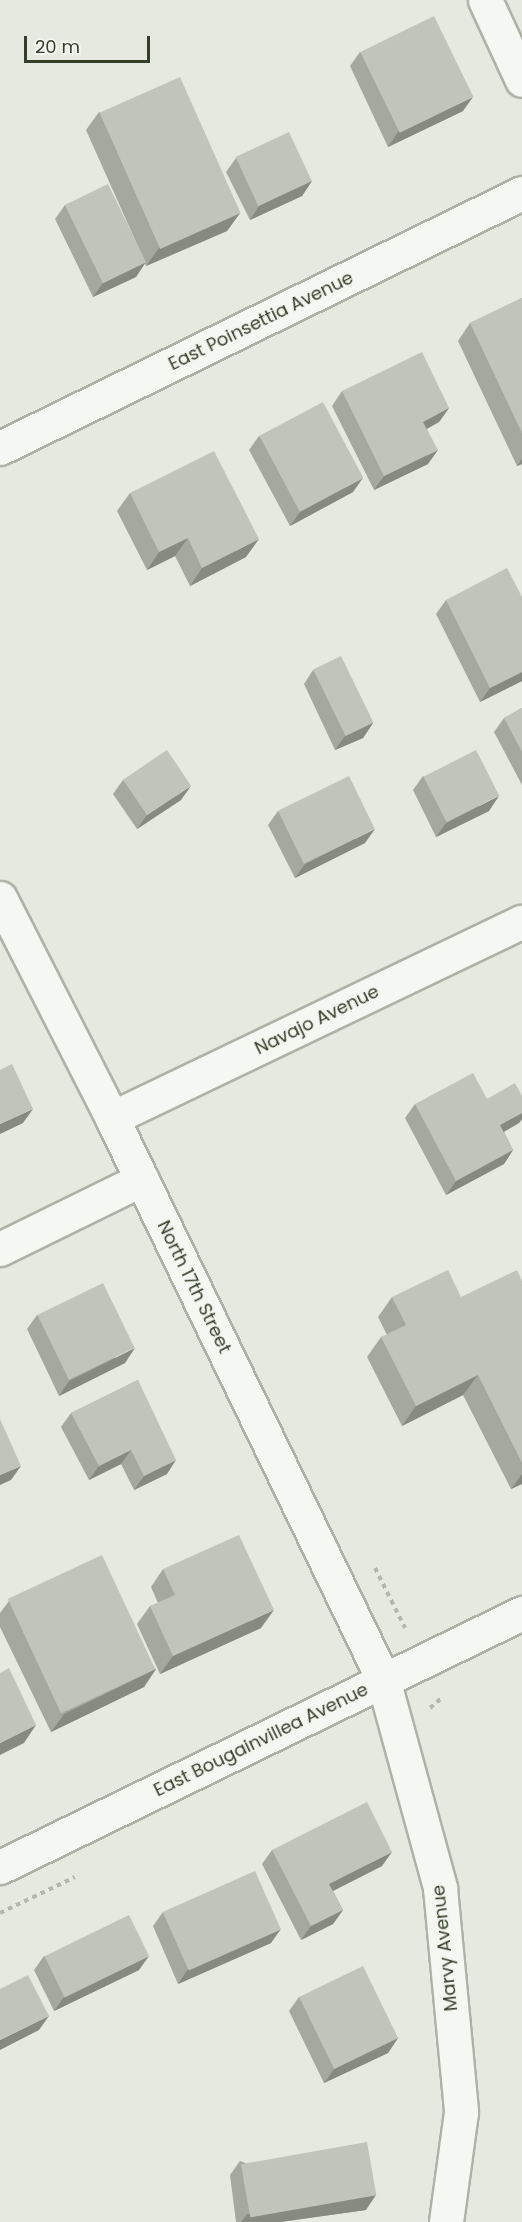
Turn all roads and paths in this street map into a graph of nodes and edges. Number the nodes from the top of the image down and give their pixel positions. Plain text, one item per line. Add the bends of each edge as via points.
1 (485, 0) edge
2 (522, 80) edge
3 (522, 193) edge
4 (0, 448) edge
5 (0, 898) edge
6 (522, 922) edge
7 (112, 1118) junction
8 (142, 1179) junction
9 (0, 1249) edge
10 (370, 1557) dead end
11 (522, 1613) edge
12 (417, 1626) dead end
13 (383, 1679) junction
14 (0, 1868) edge
15 (85, 1872) dead end
16 (0, 1913) edge
17 (446, 2222) edge

1 - 2 street
3 - 4 street, East Poinsettia Avenue
5 - 7 street, North 17th Street
6 - 7 street, Navajo Avenue
7 - 8 street, North 17th Street
8 - 9 street
8 - 13 street, North 17th Street
10 - 12 path via 406,1631
11 - 13 street, East Bougainvillea Avenue
13 - 14 street, East Bougainvillea Avenue
13 - 17 street, Marvy Avenue via 441,1888 461,2112
15 - 16 path

